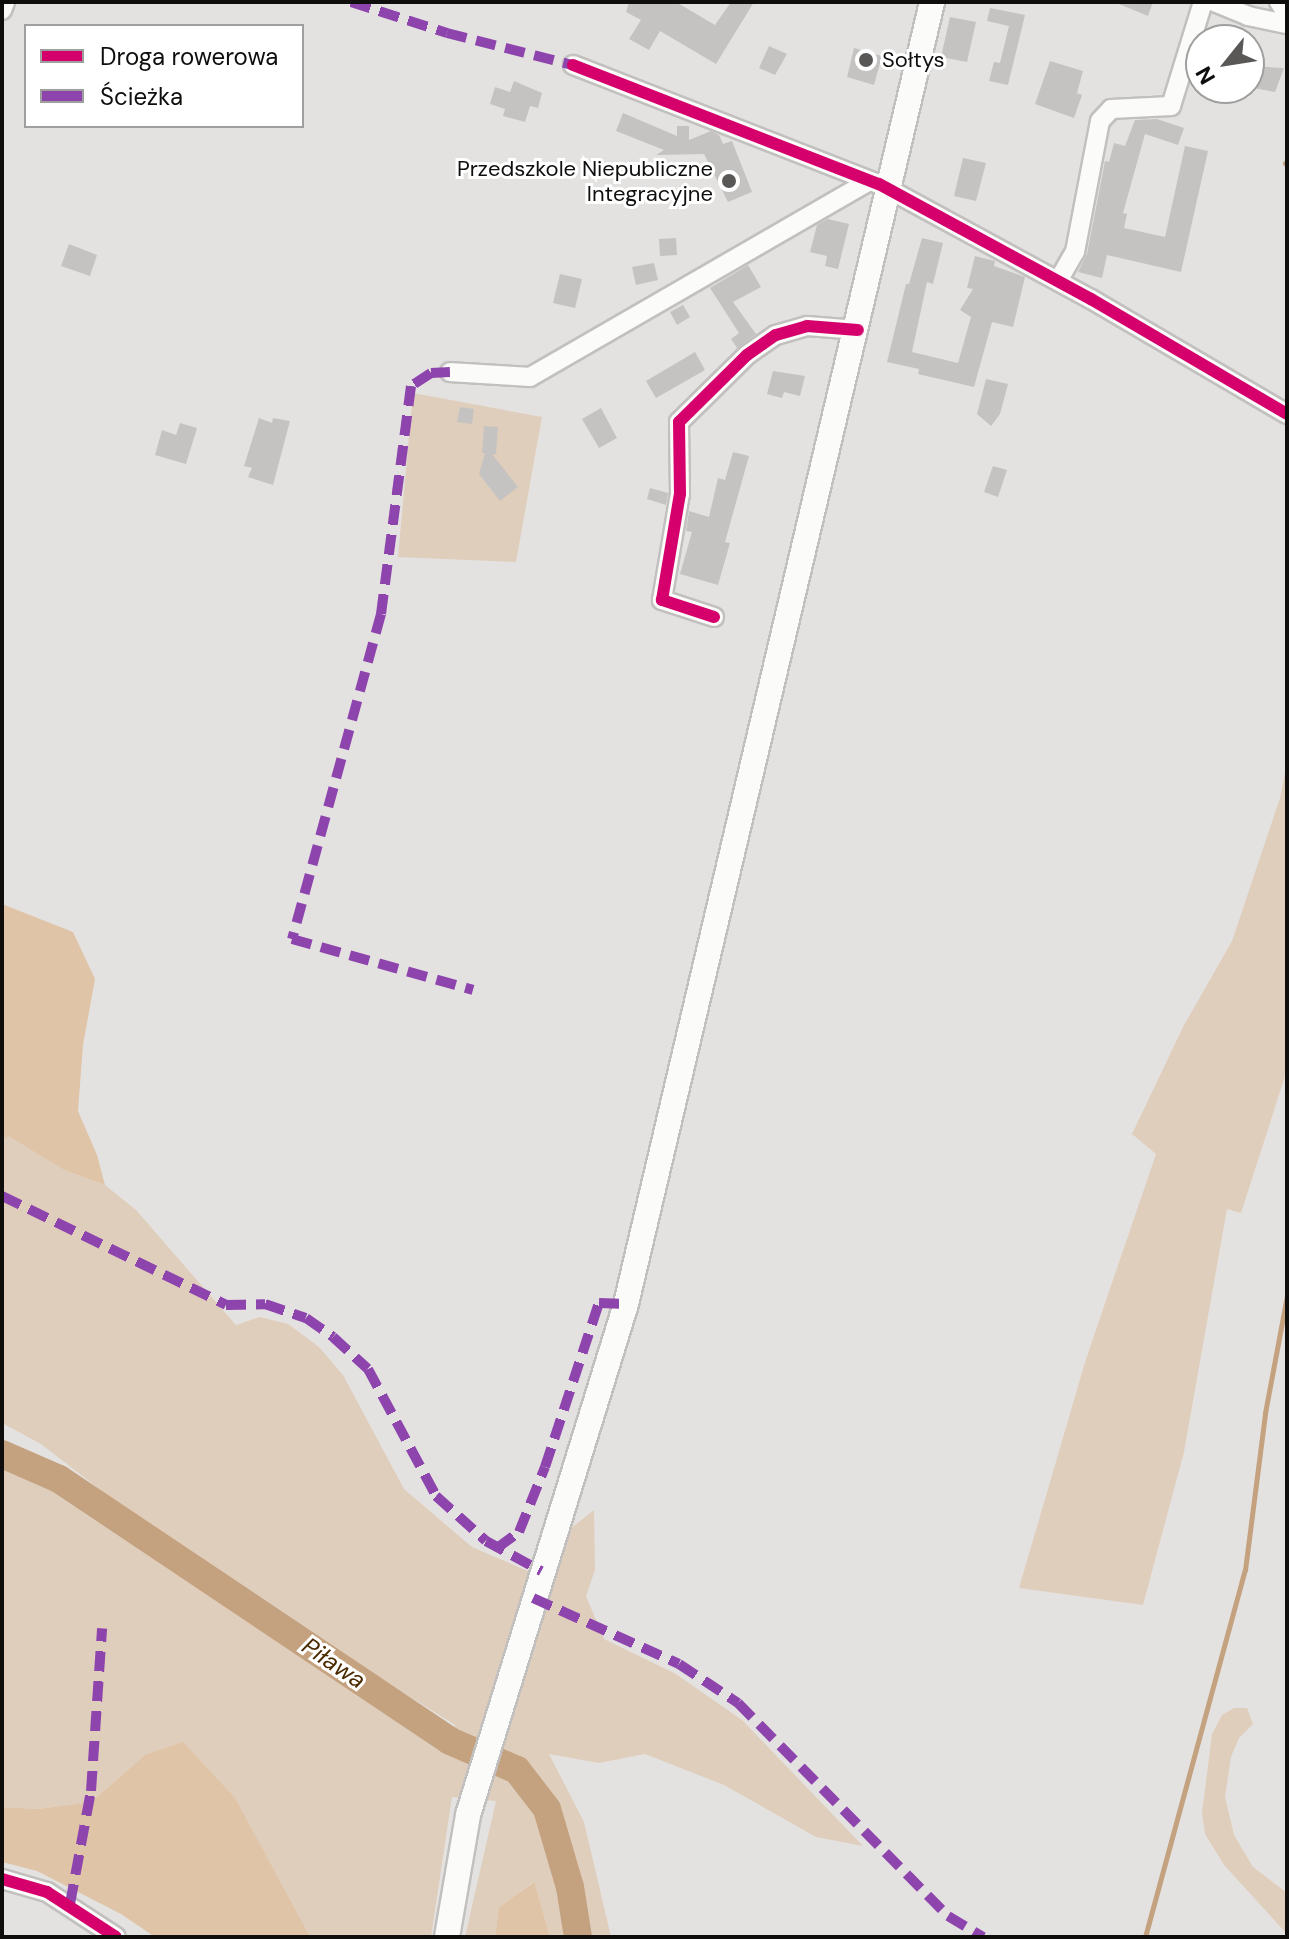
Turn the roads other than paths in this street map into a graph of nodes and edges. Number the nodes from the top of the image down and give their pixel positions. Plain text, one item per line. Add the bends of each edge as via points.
1 (5, 2) edge
2 (932, 2) edge
3 (1203, 2) edge
4 (1214, 2) edge
5 (1279, 2) edge
6 (1243, 7) edge
7 (2, 10) edge
8 (1287, 14) edge
9 (1287, 24) edge
10 (573, 65) dead end
11 (879, 186) junction
12 (1058, 281) junction
13 (858, 330) junction
14 (450, 372) dead end
15 (1287, 414) edge
16 (714, 617) dead end
17 (2, 1879) edge
18 (116, 1937) edge
19 (447, 1937) edge

1 - 7 street
2 - 11 main road
3 - 12 street via 1171,106 1111,109 1100,121 1075,252
4 - 6 street
5 - 8 street
6 - 9 street
10 - 11 street
11 - 12 street
11 - 13 main road
11 - 14 street via 530,377
12 - 15 street
13 - 16 street via 807,326 776,335 747,355 679,422 680,494 662,600
13 - 19 main road via 626,1304 468,1815
17 - 18 street via 47,1892

